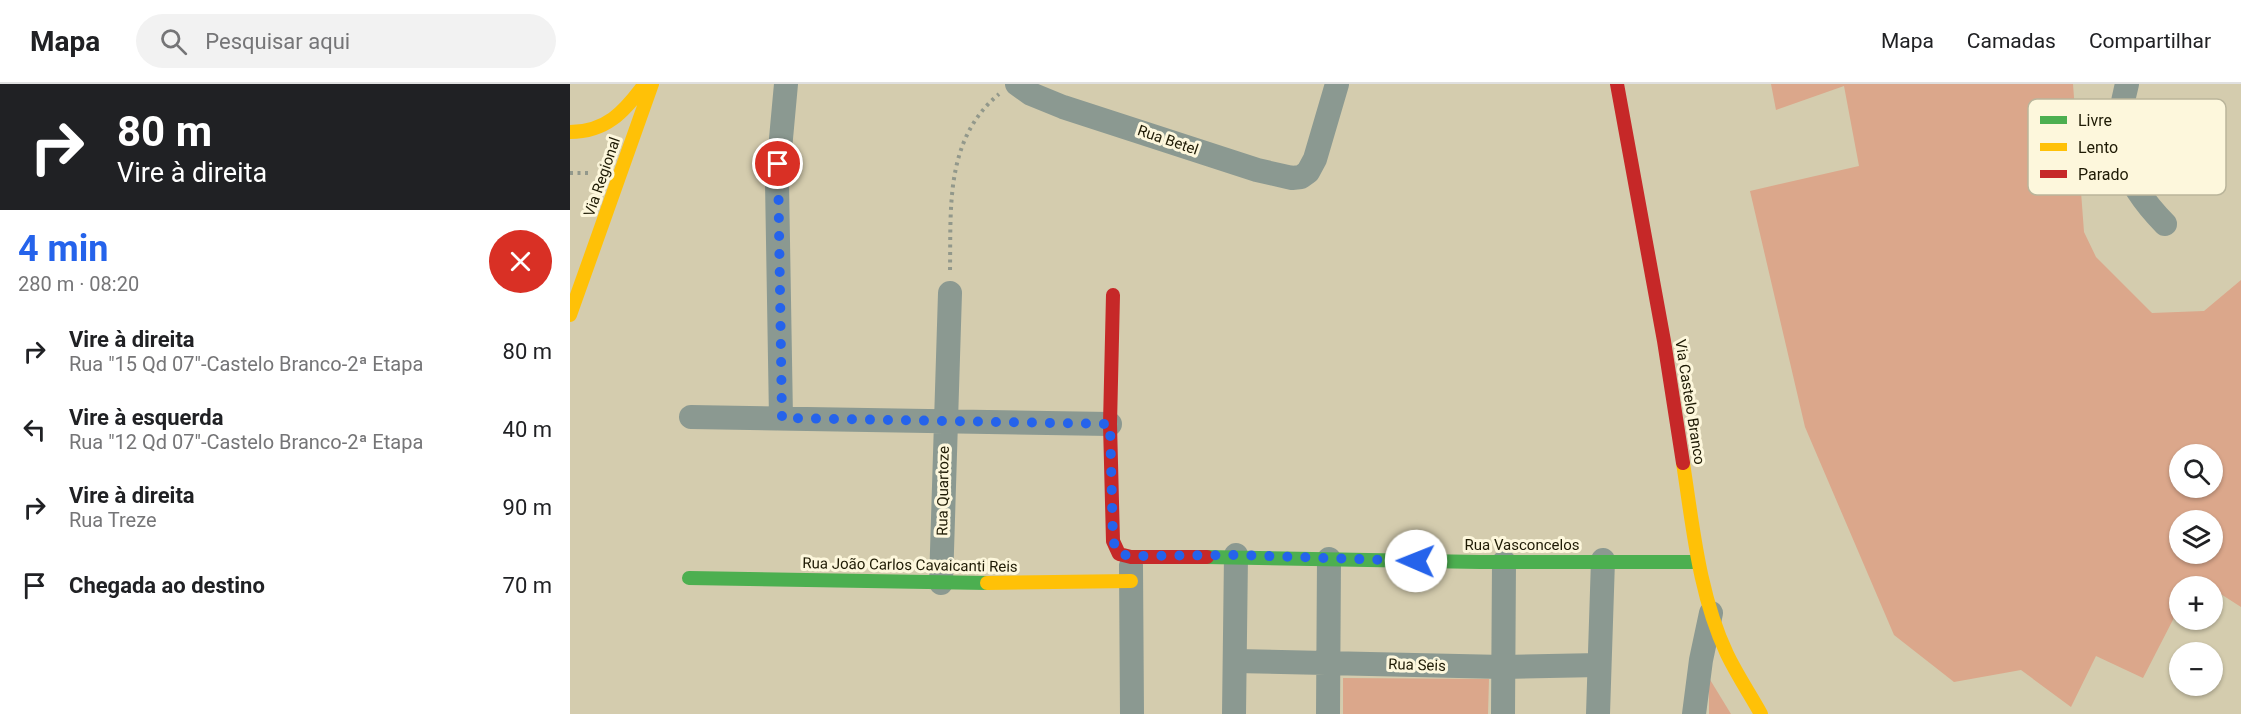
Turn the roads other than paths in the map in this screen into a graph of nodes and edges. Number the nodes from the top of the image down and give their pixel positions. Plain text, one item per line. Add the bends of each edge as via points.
1 (645, 84) edge
2 (652, 84) edge
3 (786, 84) edge
4 (1337, 84) edge
5 (1617, 84) edge
6 (2127, 84) edge
7 (1009, 88) edge
8 (2125, 99) edge
9 (570, 132) edge
10 (2139, 195) edge
11 (2165, 224) dead end
12 (950, 293) road end
13 (1113, 295) dead end
14 (570, 315) edge
15 (691, 417) dead end
16 (782, 418) junction
17 (944, 420) junction
18 (1110, 424) junction
19 (1236, 555) junction
20 (1131, 556) junction
21 (1329, 559) junction
22 (1603, 560) junction
23 (1504, 562) junction
24 (1698, 562) junction
25 (689, 578) dead end
26 (1131, 581) junction
27 (941, 582) junction
28 (1711, 613) junction
29 (1235, 661) junction
30 (1328, 662) junction
31 (1599, 665) junction
32 (1503, 667) junction
33 (1132, 714) edge
34 (1234, 714) edge
35 (1328, 714) edge
36 (1503, 714) edge
37 (1598, 714) edge
38 (1694, 714) edge
39 (1761, 714) edge

1 - 9 street via 610,124 594,131
2 - 14 street, Via Regional
3 - 16 street via 777,182
4 - 7 street, Rua Betel via 1315,159 1301,177 1278,177
5 - 24 street, Via Castelo Branco via 1664,341
6 - 8 street
10 - 11 street
12 - 17 street, Rua Quartoze
13 - 18 street
15 - 16 street
16 - 17 street
17 - 18 street
17 - 27 street, Rua Quartoze
18 - 20 street via 1113,541 1116,551
19 - 20 street, Rua Vasconcelos
19 - 21 street, Rua Vasconcelos
19 - 29 street
20 - 26 street
21 - 23 street, Rua Vasconcelos
21 - 30 street
22 - 23 street, Rua Vasconcelos
22 - 24 street, Rua Vasconcelos
22 - 31 street
23 - 32 street
24 - 28 street, Via Castelo Branco
25 - 27 street, Rua João Carlos Cavaicanti Reis
26 - 27 street, Rua João Carlos Cavaicanti Reis
26 - 33 street
28 - 38 street
28 - 39 street, Via Castelo Branco via 1727,654
29 - 30 street, Rua Seis
29 - 34 street
30 - 32 street, Rua Seis
30 - 35 street
31 - 32 street, Rua Seis
31 - 37 street
32 - 36 street

